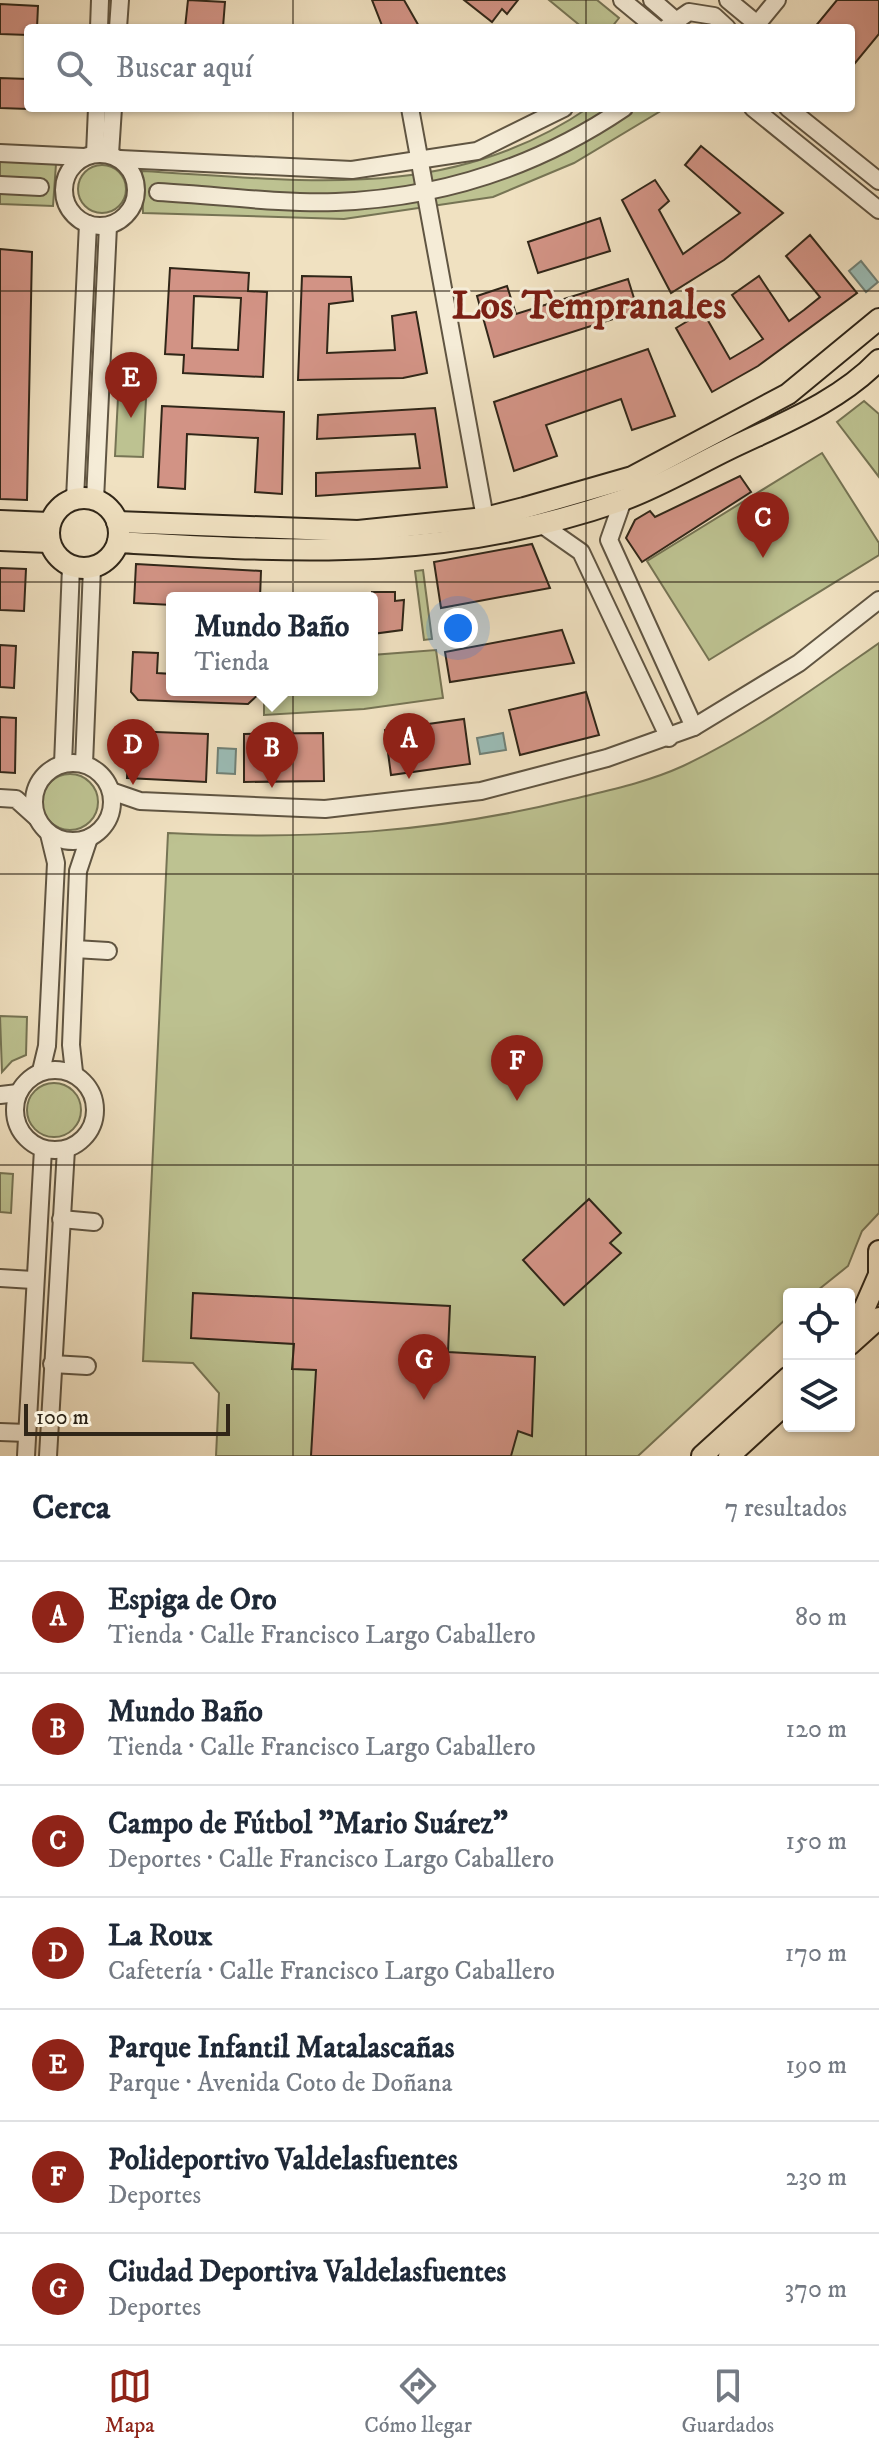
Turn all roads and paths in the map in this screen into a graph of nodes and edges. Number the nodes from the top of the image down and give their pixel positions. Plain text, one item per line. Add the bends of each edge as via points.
1 (100, 0) edge
2 (120, 0) edge
3 (622, 0) edge
4 (652, 0) edge
5 (728, 0) edge
6 (777, 0) edge
7 (682, 15) edge
8 (99, 24) edge
9 (118, 24) edge
10 (651, 24) edge
11 (723, 24) edge
12 (753, 24) edge
13 (757, 24) edge
14 (98, 112) edge
15 (112, 112) edge
16 (411, 112) edge
17 (556, 112) edge
18 (617, 112) edge
19 (758, 112) edge
20 (793, 112) edge
21 (0, 153) edge
22 (103, 156) junction
23 (420, 162) junction
24 (879, 181) edge
25 (0, 185) edge
26 (40, 187) dead end
27 (425, 191) junction
28 (158, 192) dead end
29 (879, 210) edge
30 (88, 224) junction
31 (108, 226) junction
32 (879, 319) edge
33 (879, 360) edge
34 (85, 499) junction
35 (623, 500) junction
36 (485, 518) junction
37 (0, 521) edge
38 (541, 524) junction
39 (117, 532) junction
40 (49, 533) junction
41 (0, 540) edge
42 (71, 567) junction
43 (92, 568) junction
44 (879, 600) edge
45 (694, 727) junction
46 (669, 738) junction
47 (63, 764) junction
48 (84, 764) junction
49 (39, 781) junction
50 (111, 791) junction
51 (8, 799) edge
52 (140, 801) junction
53 (36, 817) junction
54 (109, 820) junction
55 (49, 834) junction
56 (89, 838) junction
57 (75, 949) junction
58 (108, 951) dead end
59 (41, 1071) junction
60 (74, 1072) junction
61 (18, 1093) junction
62 (0, 1095) edge
63 (8, 1119) edge
64 (43, 1149) junction
65 (66, 1149) junction
66 (61, 1219) junction
67 (94, 1222) dead end
68 (879, 1251) edge
69 (878, 1277) edge
70 (0, 1278) edge
71 (33, 1280) junction
72 (855, 1317) edge
73 (879, 1318) edge
74 (855, 1340) edge
75 (52, 1364) junction
76 (87, 1366) dead end
77 (783, 1382) edge
78 (783, 1406) edge
79 (0, 1432) edge
80 (27, 1433) junction
81 (26, 1456) edge
82 (48, 1456) edge
83 (702, 1456) edge
84 (729, 1456) edge

1 - 8 street
2 - 9 street
3 - 10 street
4 - 7 street
5 - 12 street
6 - 13 street
7 - 11 street via 714,16
14 - 22 street
15 - 22 street
16 - 23 street
17 - 23 street via 477,151
18 - 27 street via 542,157 482,179
19 - 29 street
20 - 24 street
21 - 22 street
22 - 23 street via 352,170
22 - 30 street via 70,170 64,187 66,203
22 - 31 street via 135,176 135,203
23 - 27 street
25 - 26 street
27 - 28 street via 336,202
27 - 36 street
30 - 31 street
30 - 34 street
31 - 34 street
32 - 36 main road via 788,394 632,477
33 - 35 main road via 813,409
34 - 39 main road via 110,510
34 - 40 main road via 58,509
35 - 38 main road
35 - 45 street via 609,540
36 - 39 main road via 358,531
37 - 40 main road
38 - 39 main road via 438,545 337,552
38 - 46 street via 581,552
39 - 43 main road via 107,560
40 - 41 main road
40 - 42 main road
42 - 43 main road
42 - 47 street
43 - 48 street
44 - 45 street via 799,663
45 - 46 street
46 - 52 street via 481,791 317,801
47 - 48 street
47 - 49 street
48 - 50 street via 99,772
49 - 51 street
49 - 53 street via 33,799
50 - 52 street
50 - 54 street
51 - 53 street
52 - 54 street
53 - 55 street
54 - 56 street
55 - 56 street via 68,842
55 - 59 street via 56,863 47,1046
56 - 57 street via 78,871
57 - 58 street
57 - 60 street
59 - 60 street
59 - 61 street
60 - 65 street via 91,1091 95,1110 86,1136
61 - 62 street
61 - 63 street
63 - 64 street
64 - 65 street
64 - 71 street
65 - 66 street
66 - 67 street
66 - 75 street
68 - 69 main road
69 - 72 main road
70 - 71 street
71 - 80 street
73 - 74 main road
75 - 76 street
75 - 82 street
77 - 83 main road
78 - 84 main road
79 - 80 street
80 - 81 street

